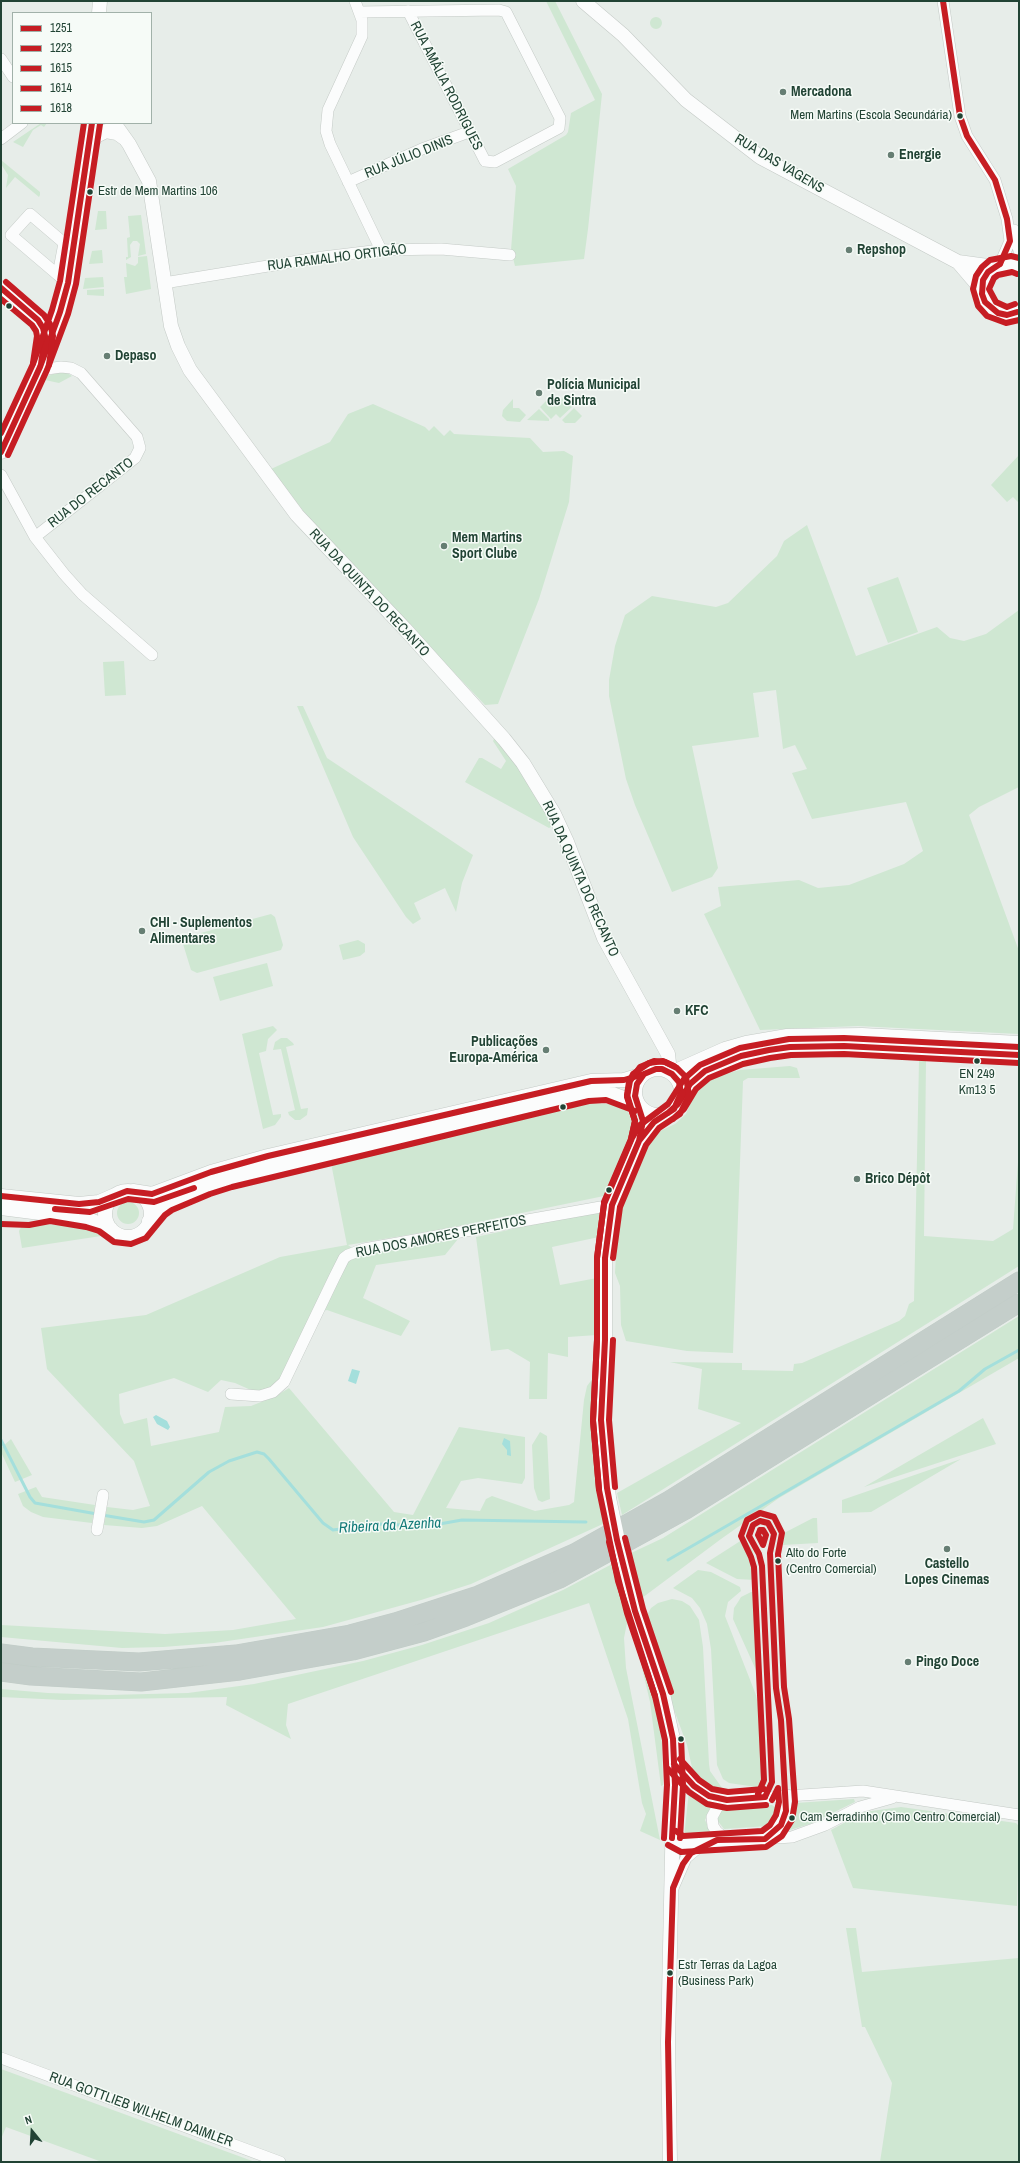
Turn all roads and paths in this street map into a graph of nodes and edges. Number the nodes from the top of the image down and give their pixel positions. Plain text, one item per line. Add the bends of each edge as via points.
1 (100, 1) edge
2 (355, 1) edge
3 (583, 1) edge
4 (595, 1) edge
5 (943, 1) edge
6 (408, 11) junction
7 (99, 12) edge
8 (359, 12) junction
9 (623, 35) junction
10 (1, 59) edge
11 (12, 76) edge
12 (21, 124) edge
13 (92, 124) edge
14 (115, 124) edge
15 (469, 132) junction
16 (1, 139) edge
17 (129, 144) junction
18 (89, 150) junction
19 (348, 182) junction
20 (1007, 219) junction
21 (381, 250) junction
22 (1019, 251) edge
23 (510, 256) dead end
24 (958, 262) junction
25 (998, 265) junction
26 (1019, 266) edge
27 (63, 279) junction
28 (164, 283) junction
29 (1, 288) edge
30 (982, 289) junction
31 (60, 312) junction
32 (1018, 312) edge
33 (38, 320) junction
34 (43, 356) junction
35 (34, 378) junction
36 (1, 452) edge
37 (1, 475) edge
38 (1, 494) edge
39 (14, 503) junction
40 (35, 537) junction
41 (152, 655) dead end
42 (1019, 1042) edge
43 (667, 1050) junction
44 (1019, 1055) edge
45 (700, 1061) junction
46 (650, 1071) junction
47 (670, 1072) junction
48 (680, 1098) junction
49 (638, 1104) junction
50 (669, 1112) junction
51 (639, 1141) junction
52 (133, 1191) junction
53 (116, 1194) junction
54 (1, 1196) edge
55 (612, 1205) junction
56 (1, 1208) edge
57 (50, 1213) junction
58 (1, 1216) edge
59 (149, 1221) junction
60 (111, 1229) junction
61 (1019, 1281) edge
62 (1019, 1303) edge
63 (232, 1394) dead end
64 (102, 1498) dead end
65 (97, 1530) dead end
66 (1, 1653) edge
67 (1, 1672) edge
68 (1, 1681) edge
69 (141, 1682) junction
70 (674, 1764) junction
71 (787, 1795) junction
72 (899, 1797) junction
73 (728, 1800) junction
74 (1019, 1815) edge
75 (672, 1838) junction
76 (764, 1839) junction
77 (723, 1840) junction
78 (671, 1907) junction
79 (1, 2058) edge
80 (280, 2162) edge
81 (670, 2162) edge

1 - 7 street
2 - 8 street
3 - 9 street, RUA DAS VAGENS
4 - 9 street, RUA DAS VAGENS
5 - 20 street via 960,116 968,136 995,180
6 - 8 street, RUA AMÁLIA RODRIGUES
6 - 15 street, RUA AMÁLIA RODRIGUES
6 - 15 street, RUA AMÁLIA RODRIGUES via 506,12 561,123 555,132 490,163 482,157
8 - 19 street via 363,25 362,36 328,110 326,120 328,137
9 - 24 street, RUA DAS VAGENS via 686,100 760,157
10 - 11 street
12 - 16 street
13 - 18 street
14 - 17 street, RUA DA QUINTA DO RECANTO
15 - 19 street, RUA JÚLIO DINIS
17 - 18 street via 122,135 106,131 96,136
17 - 28 street, RUA DA QUINTA DO RECANTO via 151,190
18 - 27 street
19 - 21 street
20 - 22 street via 1014,230
20 - 25 street via 1010,241
21 - 23 street, RUA RAMALHO ORTIGÃO via 441,249
21 - 28 street, RUA RAMALHO ORTIGÃO
24 - 25 street, RUA DAS VAGENS
24 - 30 street, RUA DAS VAGENS
25 - 26 street, RUA DAS VAGENS
25 - 30 street via 988,272 983,280
27 - 27 street via 11,235 30,214 64,243
27 - 31 street
28 - 43 street, RUA DA QUINTA DO RECANTO via 171,326 184,358 205,391 274,484 314,536 405,629 504,738 536,782 567,842 604,938
29 - 33 street
30 - 32 street, RUA DAS VAGENS via 985,302 991,309 1007,315
31 - 33 street via 48,321
31 - 34 street
33 - 34 street via 45,336
34 - 35 street
35 - 36 street
35 - 40 street, RUA DO RECANTO via 46,369 55,367 66,367 81,373 137,437 140,448 135,458
37 - 39 street
38 - 39 street
39 - 40 street
40 - 41 street via 82,594
42 - 45 street via 877,1035 805,1035 746,1043
43 - 45 street via 685,1063
43 - 46 street via 663,1060
43 - 47 street, RUA DA QUINTA DO RECANTO
44 - 48 street via 905,1048 790,1047 741,1056 705,1071 690,1084
45 - 47 street
46 - 47 street
46 - 49 street via 640,1078 635,1090
46 - 52 street via 624,1080 591,1081 268,1156 211,1172 152,1194
47 - 48 street via 679,1082
48 - 50 street via 674,1109
49 - 50 street via 651,1114 663,1115
49 - 51 street via 643,1121
49 - 59 street via 611,1093 588,1093 279,1166 186,1194 159,1209
50 - 51 street via 654,1122
51 - 55 street
52 - 53 street
52 - 59 street via 148,1203 151,1215
53 - 54 street via 99,1202 79,1204
53 - 60 street via 105,1210 107,1223
55 - 63 street, RUA DOS AMORES PERFEITOS via 364,1249 348,1255 344,1258 284,1382 273,1392 260,1396
55 - 70 street, bridge via 605,1258 606,1340 601,1420 609,1498 626,1579 667,1711
56 - 57 street
57 - 58 street
57 - 60 street via 96,1220
59 - 60 street via 141,1232 129,1236 117,1234
61 - 66 highway via 669,1500 574,1553 478,1595 350,1634 236,1654 139,1662
62 - 69 highway via 686,1510 600,1558 511,1600 424,1632 353,1652 240,1671
64 - 65 street
67 - 69 highway
68 - 69 highway via 91,1685
70 - 73 street via 701,1791 709,1796
70 - 75 street
71 - 72 street via 855,1791
71 - 73 street
71 - 76 street via 784,1818 776,1831
72 - 74 street
72 - 76 street via 879,1800 860,1807 792,1837
73 - 77 street via 718,1806 712,1818 712,1826
75 - 77 street via 681,1844
75 - 78 street
76 - 77 street
77 - 78 street via 698,1848 686,1858 674,1888
78 - 81 street via 668,2042
79 - 80 street, RUA GOTTLIEB WILHELM DAIMLER

